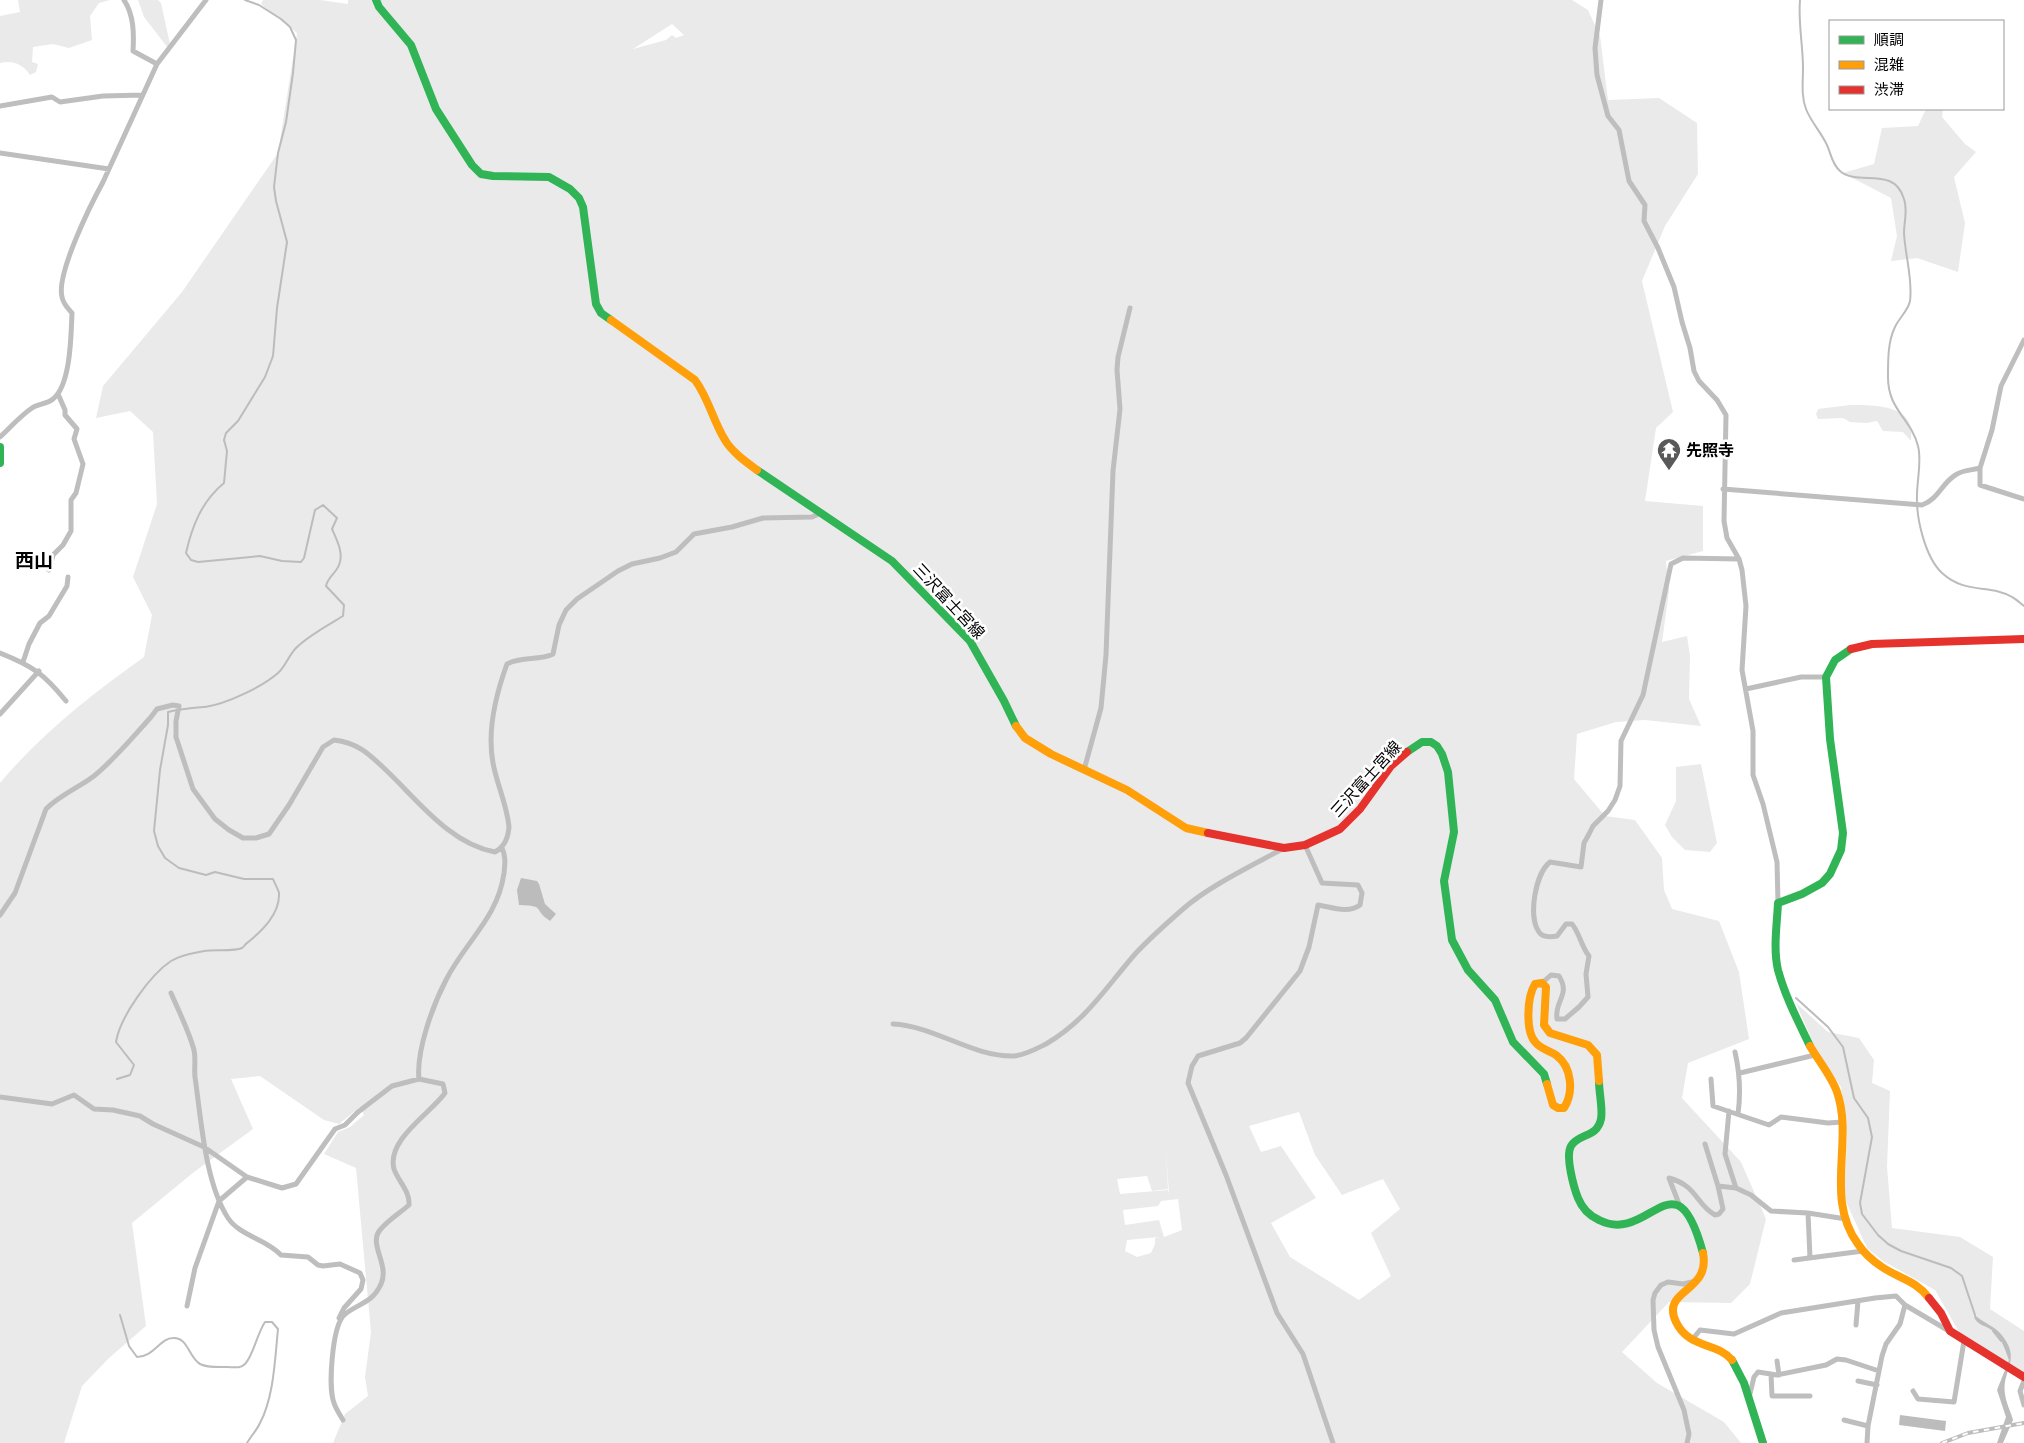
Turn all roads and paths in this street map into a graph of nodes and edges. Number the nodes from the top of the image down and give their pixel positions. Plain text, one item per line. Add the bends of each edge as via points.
1 (124, 0) edge
2 (206, 0) edge
3 (376, 0) edge
4 (1601, 0) edge
5 (157, 64) junction
6 (143, 95) junction
7 (0, 106) edge
8 (0, 153) edge
9 (109, 169) junction
10 (1130, 308) dead end
11 (2024, 340) edge
12 (58, 394) junction
13 (0, 437) edge
14 (0, 447) edge
15 (0, 463) edge
16 (1980, 468) junction
17 (1724, 489) junction
18 (2024, 500) edge
19 (821, 513) junction
20 (1739, 559) junction
21 (48, 570) dead end
22 (68, 577) dead end
23 (2024, 639) edge
24 (0, 653) edge
25 (23, 662) junction
26 (39, 672) junction
27 (1826, 677) junction
28 (1746, 689) junction
29 (66, 701) dead end
30 (0, 714) edge
31 (1084, 770) junction
32 (1305, 845) junction
33 (502, 848) junction
34 (1284, 848) junction
35 (1778, 903) junction
36 (0, 915) edge
37 (1542, 983) junction
38 (171, 993) dead end
39 (893, 1024) dead end
40 (1735, 1052) dead end
41 (1815, 1055) junction
42 (1740, 1073) junction
43 (419, 1079) junction
44 (1711, 1079) dead end
45 (0, 1097) edge
46 (1729, 1111) junction
47 (1738, 1114) junction
48 (1842, 1122) junction
49 (1705, 1144) dead end
50 (204, 1147) junction
51 (247, 1177) junction
52 (1718, 1186) junction
53 (1736, 1188) junction
54 (219, 1202) junction
55 (1679, 1204) junction
56 (1808, 1213) junction
57 (1846, 1219) junction
58 (1863, 1251) junction
59 (1810, 1258) junction
60 (1794, 1260) dead end
61 (1697, 1281) junction
62 (1858, 1301) junction
63 (1905, 1305) junction
64 (188, 1306) dead end
65 (1856, 1325) dead end
66 (336, 1326) junction
67 (1950, 1331) junction
68 (1692, 1340) junction
69 (1964, 1341) junction
70 (1776, 1361) dead end
71 (1879, 1371) junction
72 (1771, 1374) junction
73 (1780, 1375) junction
74 (2024, 1379) edge
75 (1858, 1381) dead end
76 (1877, 1385) junction
77 (1912, 1391) dead end
78 (1810, 1396) dead end
79 (1749, 1401) junction
80 (2024, 1405) edge
81 (343, 1420) dead end
82 (1844, 1420) dead end
83 (1868, 1426) junction
84 (1333, 1443) edge
85 (1687, 1443) edge
86 (1763, 1443) edge
87 (1867, 1443) edge

1 - 5 street via 134,33 133,51
2 - 5 street
3 - 19 main road, 三沢富士宮線 via 411,45 436,109 472,165 481,174 548,177 570,189 583,207 593,291 601,313 695,380 704,392 725,441 744,461
4 - 17 street via 1595,48 1603,102 1608,116 1619,130 1629,181 1645,205 1644,220 1674,287 1694,371 1726,415
5 - 6 street
6 - 7 street via 60,102 52,97
6 - 9 street
8 - 9 street
9 - 12 street via 64,269 61,296 72,313 68,368
10 - 31 street via 1117,370 1120,409 1114,471 1106,664 1101,708
11 - 16 street via 2001,386
12 - 13 street via 52,400 32,407
12 - 21 street via 65,415 77,428 74,439 83,464 76,493 71,500 71,531 53,555
14 - 15 main road
16 - 17 street via 1957,474 1932,501 1922,505
16 - 18 street via 1980,485
17 - 20 street via 1725,529
19 - 31 main road, 三沢富士宮線 via 892,560 970,641 1025,738
19 - 33 street via 812,517 763,518 694,534 676,552 632,564 582,596 566,610 559,625 554,654 507,664 497,693 492,739 493,761 509,827 508,838
20 - 28 street via 1746,606 1742,670
20 - 37 street via 1683,558 1671,564 1642,695 1621,741 1620,786 1615,800 1584,843 1581,867 1550,862 1545,865 1536,884 1534,897 1538,932 1543,936 1557,936 1566,924 1572,924 1582,948 1590,956 1586,974 1588,997 1564,1019 1557,1019 1556,1011 1564,983 1559,976 1551,975
22 - 25 street via 67,586 49,616 40,622
23 - 27 main road via 1872,644 1850,649 1835,660
24 - 25 street
25 - 26 street
26 - 29 street
26 - 30 street
27 - 28 street via 1801,678
27 - 35 main road via 1830,739 1843,833 1841,850 1822,883
28 - 35 street via 1753,731 1752,775 1763,804 1777,862
31 - 34 main road, 三沢富士宮線 via 1127,790 1186,828
32 - 34 main road, 三沢富士宮線
32 - 37 main road, 三沢富士宮線 via 1340,829 1360,809 1392,766 1411,748 1422,742 1431,742 1442,754 1448,772 1453,813 1454,832 1444,881 1452,940 1468,970 1495,1000 1513,1042 1544,1074 1552,1105 1564,1108 1570,1097 1566,1067 1559,1057 1534,1041 1531,1034 1529,998 1535,984
32 - 84 street via 1322,883 1358,885 1362,893 1360,905 1346,910 1318,905 1300,971 1240,1043 1198,1056 1188,1083 1277,1313 1304,1354
33 - 36 street via 495,852 464,840 424,807 370,754 355,744 334,740 323,747 290,805 269,834 243,838 215,819 193,789 176,737 178,709 173,705 157,709 103,768 46,809 15,893
33 - 43 street via 506,856 502,888 489,917 446,980 424,1040
34 - 39 street via 1184,908 1138,950 1096,1003 1073,1026 1032,1051 1016,1056 998,1055 916,1027
35 - 41 main road via 1778,969
37 - 55 main road via 1547,992 1544,1025 1550,1033 1588,1045 1597,1055 1601,1119 1596,1132 1570,1148 1568,1159 1579,1202 1601,1221 1620,1225 1634,1222 1665,1204
38 - 50 street via 194,1052
40 - 42 street
41 - 42 street
41 - 48 main road via 1837,1091
42 - 47 street
43 - 51 street via 392,1086 345,1125 335,1128 296,1184 282,1188
43 - 66 street via 443,1084 445,1093 398,1144 394,1167 409,1197 409,1205 379,1230 376,1239 384,1276 378,1290 373,1297 344,1315
44 - 46 street via 1713,1106
45 - 50 street via 52,1104 74,1094 94,1109 140,1116
46 - 47 street
46 - 53 street via 1725,1154
47 - 48 street via 1770,1125 1781,1117
48 - 57 main road via 1840,1189
49 - 52 street
50 - 51 street
50 - 54 street
51 - 54 street
52 - 53 street
52 - 55 street via 1723,1209 1715,1215 1688,1186 1669,1178
53 - 56 street via 1771,1211
54 - 64 street via 195,1268
54 - 66 street via 229,1220 281,1255 308,1257 323,1266 340,1264 360,1273 363,1280 361,1289 344,1308
55 - 61 main road via 1685,1208 1703,1254 1704,1270
56 - 57 street
56 - 59 street
57 - 58 main road
58 - 59 street
58 - 67 main road via 1883,1268 1923,1290
59 - 60 street
61 - 68 main road via 1679,1294 1672,1311 1682,1332
61 - 85 street via 1661,1285 1654,1300 1654,1330 1684,1410 1689,1434
62 - 63 street via 1896,1296
62 - 65 street
62 - 68 street via 1781,1313 1734,1334 1700,1330
63 - 67 street
63 - 71 street via 1900,1324 1886,1344
66 - 81 street via 331,1384 333,1403
67 - 69 main road
68 - 79 main road via 1729,1355 1740,1373
69 - 74 main road
69 - 77 street via 1954,1402 1918,1399
70 - 73 street
71 - 73 street via 1837,1359
71 - 76 street
72 - 73 street
72 - 78 street via 1772,1396
72 - 79 street via 1758,1372
74 - 80 street via 2020,1391
75 - 76 street
76 - 83 street
79 - 86 main road
82 - 83 street
83 - 87 street

